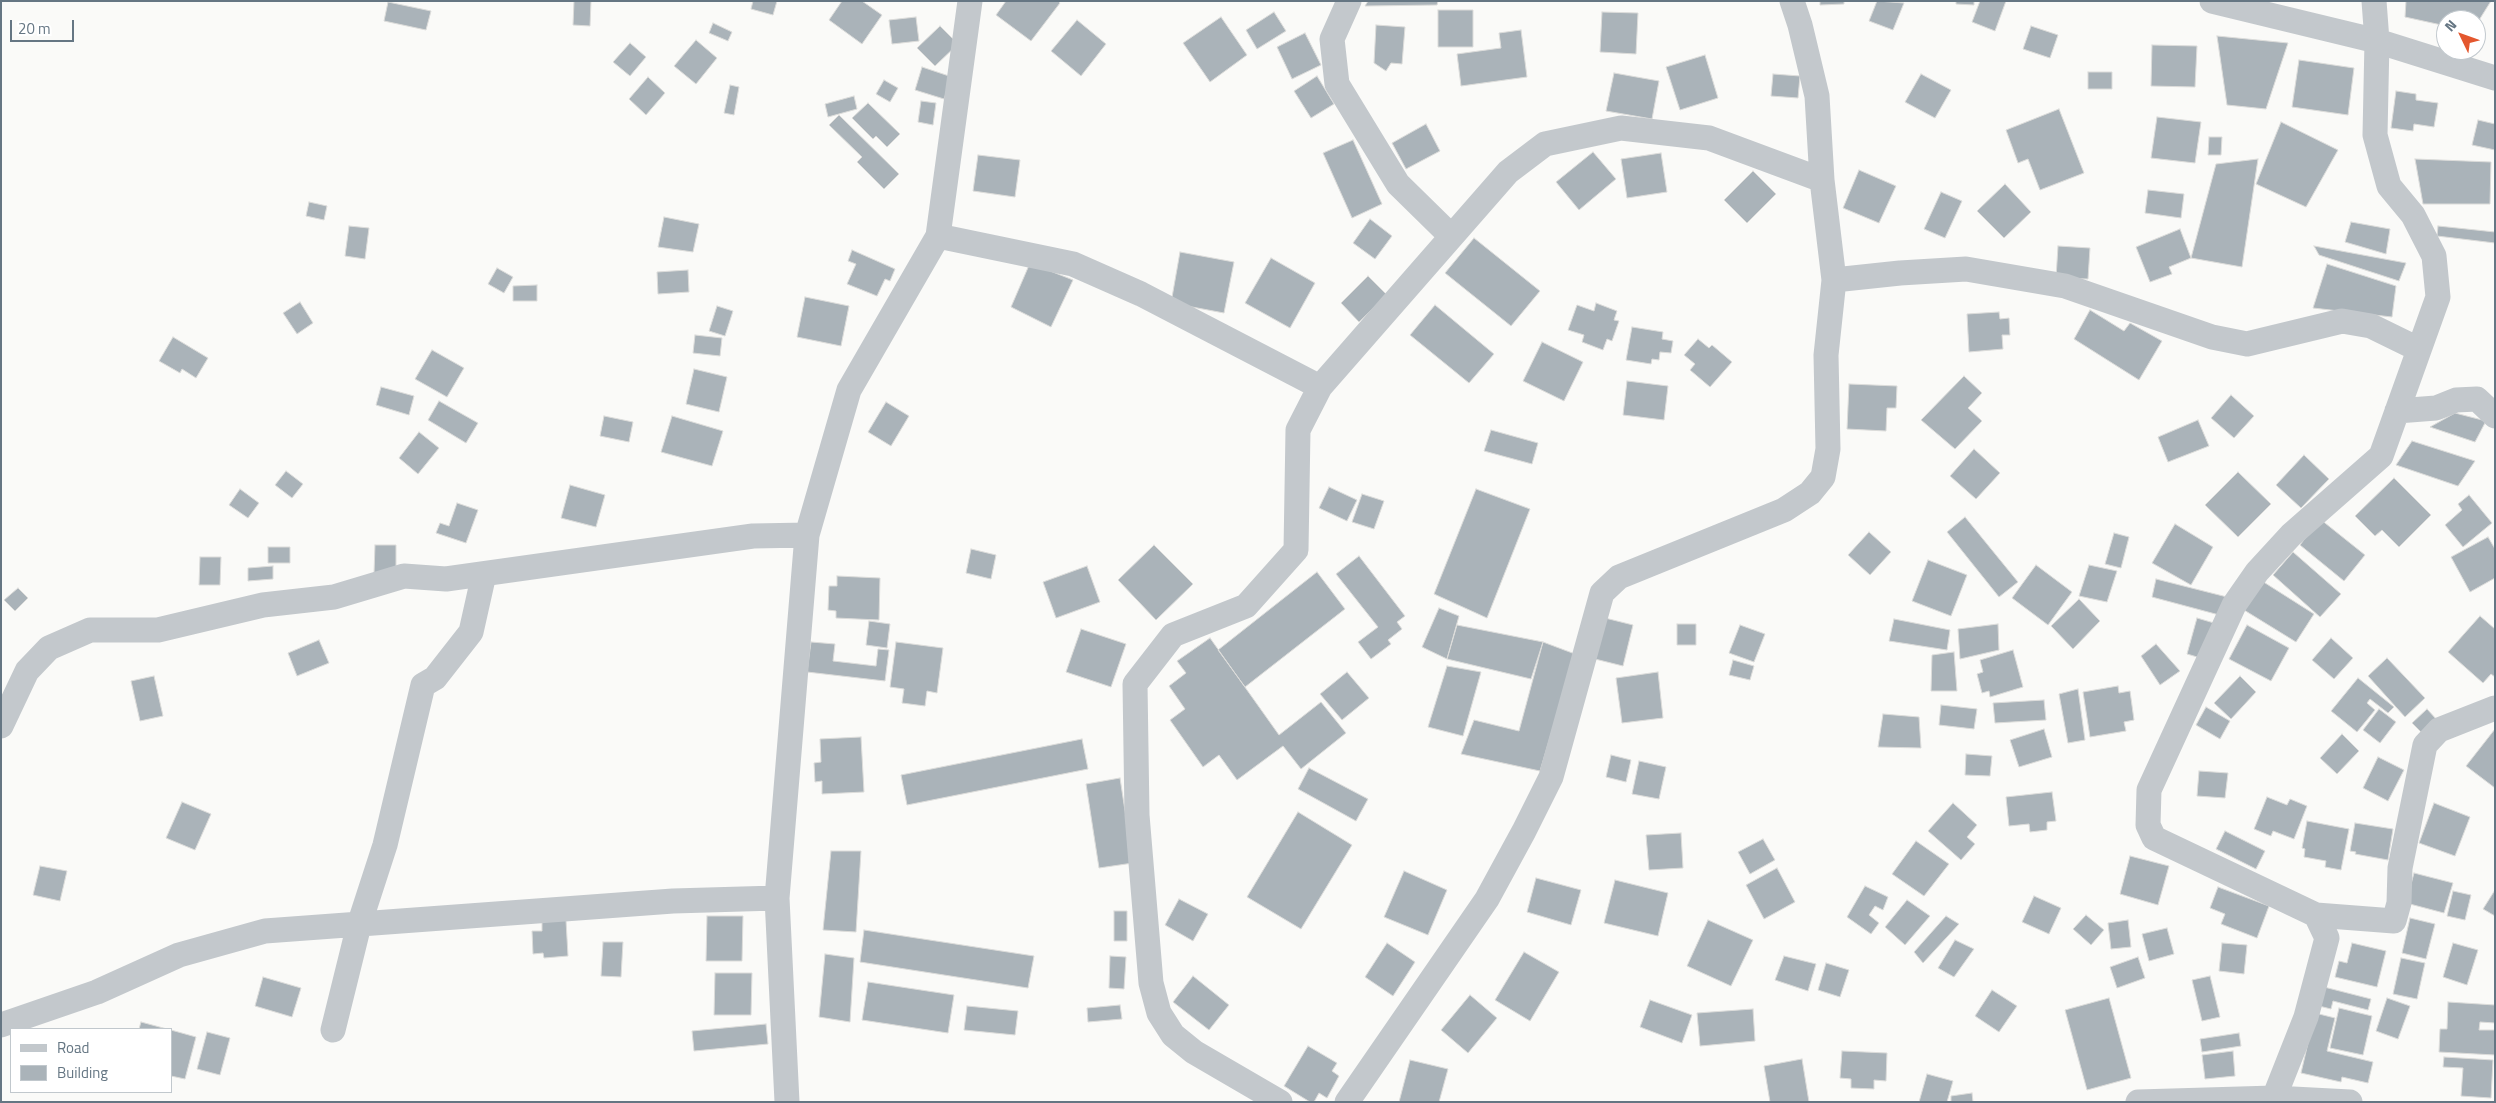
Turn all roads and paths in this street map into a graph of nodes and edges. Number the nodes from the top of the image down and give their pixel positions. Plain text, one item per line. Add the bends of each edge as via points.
1 (970, 1) edge
2 (1349, 1) edge
3 (1792, 1) edge
4 (2212, 1) edge
5 (2374, 1) edge
6 (2376, 40) junction
7 (2495, 78) edge
8 (1822, 180) junction
9 (938, 236) junction
10 (1451, 236) junction
11 (1834, 280) junction
12 (2418, 348) junction
13 (1320, 387) junction
14 (2398, 411) junction
15 (2495, 416) edge
16 (807, 535) junction
17 (484, 574) junction
18 (2495, 708) edge
19 (1, 726) edge
20 (777, 898) junction
21 (2316, 915) junction
22 (359, 925) junction
23 (1, 1025) edge
24 (333, 1030) dead end
25 (2274, 1098) junction
26 (787, 1102) edge
27 (1280, 1102) edge
28 (1347, 1102) edge
29 (2138, 1102) edge
30 (2350, 1102) edge

1 - 9 street
2 - 10 street via 1332,39 1337,84 1398,184
3 - 8 street via 1817,96
4 - 6 street
5 - 6 street
6 - 7 street
6 - 12 street via 2376,135 2389,186 2413,215 2434,256 2438,297
8 - 10 street via 1709,138 1621,128 1545,144 1508,172
8 - 11 street
9 - 13 street via 1073,264 1140,294
9 - 16 street via 849,390
10 - 13 street
11 - 12 street via 1966,269 2065,286 2212,338 2247,344 2342,320 2371,326
11 - 28 street via 1826,355 1828,449 1823,477 1810,493 1784,510 1619,578 1602,593 1551,777 1528,824 1487,899
12 - 14 street
13 - 27 street via 1298,430 1296,550 1246,606 1173,635 1135,684 1137,815 1151,983 1159,1013 1173,1035 1194,1052
14 - 15 street via 2436,408 2456,400 2477,399
14 - 21 street via 2381,456 2291,535 2257,572 2234,605 2149,790 2148,825 2154,838
16 - 17 street via 753,536
16 - 20 street
17 - 19 street via 446,579 404,576 334,597 263,605 158,630 90,630 49,648 27,671
17 - 22 street via 471,632 435,678 424,686 385,845
18 - 21 street via 2439,730 2425,745 2400,868 2400,903 2394,921
20 - 22 street via 673,901
20 - 26 street
21 - 25 street via 2327,938 2306,1017
22 - 23 street via 264,931 179,955 97,992
22 - 24 street
25 - 29 street
25 - 30 street

